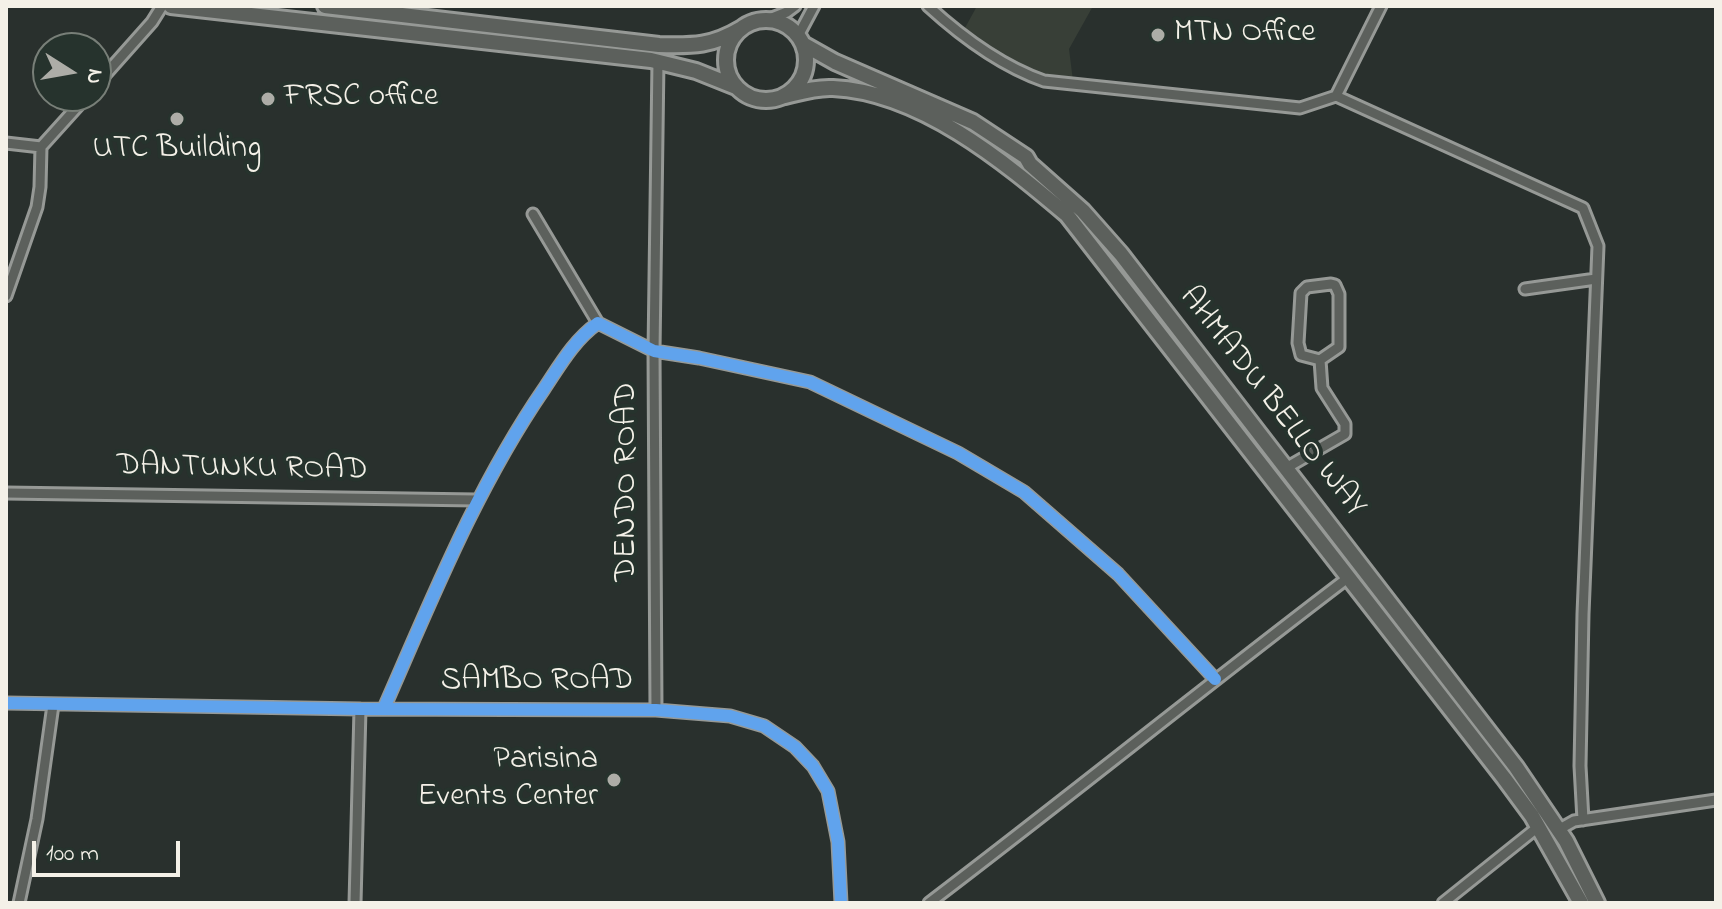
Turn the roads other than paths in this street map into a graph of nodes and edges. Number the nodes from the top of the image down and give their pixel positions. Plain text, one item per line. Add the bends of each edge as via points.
1 (162, 6) edge
2 (171, 6) edge
3 (325, 6) edge
4 (795, 6) edge
5 (814, 6) edge
6 (928, 6) edge
7 (1381, 6) edge
8 (767, 20) junction
9 (742, 28) junction
10 (801, 40) junction
11 (658, 61) junction
12 (112, 67) edge
13 (736, 87) junction
14 (785, 96) junction
15 (1336, 96) junction
16 (73, 112) edge
17 (6, 143) edge
18 (41, 147) junction
19 (533, 214) dead end
20 (1596, 279) junction
21 (1525, 289) dead end
22 (6, 296) edge
23 (598, 323) junction
24 (654, 351) junction
25 (1320, 360) junction
26 (1286, 468) junction
27 (6, 493) edge
28 (476, 500) junction
29 (1349, 577) junction
30 (1215, 679) junction
31 (6, 703) edge
32 (53, 705) junction
33 (384, 708) junction
34 (360, 709) junction
35 (656, 710) junction
36 (1716, 800) edge
37 (1583, 820) junction
38 (1538, 827) junction
39 (1558, 830) junction
40 (19, 903) edge
41 (355, 903) edge
42 (841, 903) edge
43 (929, 903) edge
44 (1443, 903) edge
45 (1581, 903) edge
46 (1597, 903) edge

1 - 12 street
2 - 11 main road
3 - 9 main road via 659,45 721,41
4 - 8 street
5 - 10 street
6 - 15 street via 968,39 1021,73 1044,81 1300,108
7 - 15 street
8 - 9 main road
8 - 10 main road via 781,23
9 - 13 main road via 726,56
10 - 14 main road via 804,74
10 - 26 main road, AHMADU BELLO WAY via 835,62 973,122 1026,157 1121,254
11 - 13 main road
11 - 24 street, DENDO ROAD
13 - 14 main road via 763,101
14 - 29 main road, AHMADU BELLO WAY via 830,87 876,93 976,144 1067,215
15 - 20 street via 1583,208 1598,246
16 - 18 street
17 - 18 street
18 - 22 street via 37,207
19 - 23 street
20 - 21 street
20 - 37 street via 1582,644
23 - 24 street
23 - 28 street via 581,335 532,406
24 - 30 street via 810,382 958,453 1024,492 1118,574
24 - 35 street, DENDO ROAD
25 - 25 street via 1336,350 1341,338 1339,294 1331,284 1307,287 1301,293 1299,349
25 - 26 street via 1322,388 1347,429
26 - 39 main road, AHMADU BELLO WAY via 1516,767
27 - 28 street, DANTUNKU ROAD
28 - 33 street
29 - 30 street
29 - 38 main road, AHMADU BELLO WAY
30 - 43 street
31 - 32 street, SAMBO ROAD
32 - 34 street, SAMBO ROAD
32 - 40 street
33 - 34 street, SAMBO ROAD
33 - 35 street, SAMBO ROAD
34 - 41 street
35 - 42 street, SAMBO ROAD via 730,716 764,726 795,747 828,791 838,842
36 - 37 street
37 - 39 street
38 - 44 street
38 - 45 main road, AHMADU BELLO WAY
39 - 46 main road, AHMADU BELLO WAY

